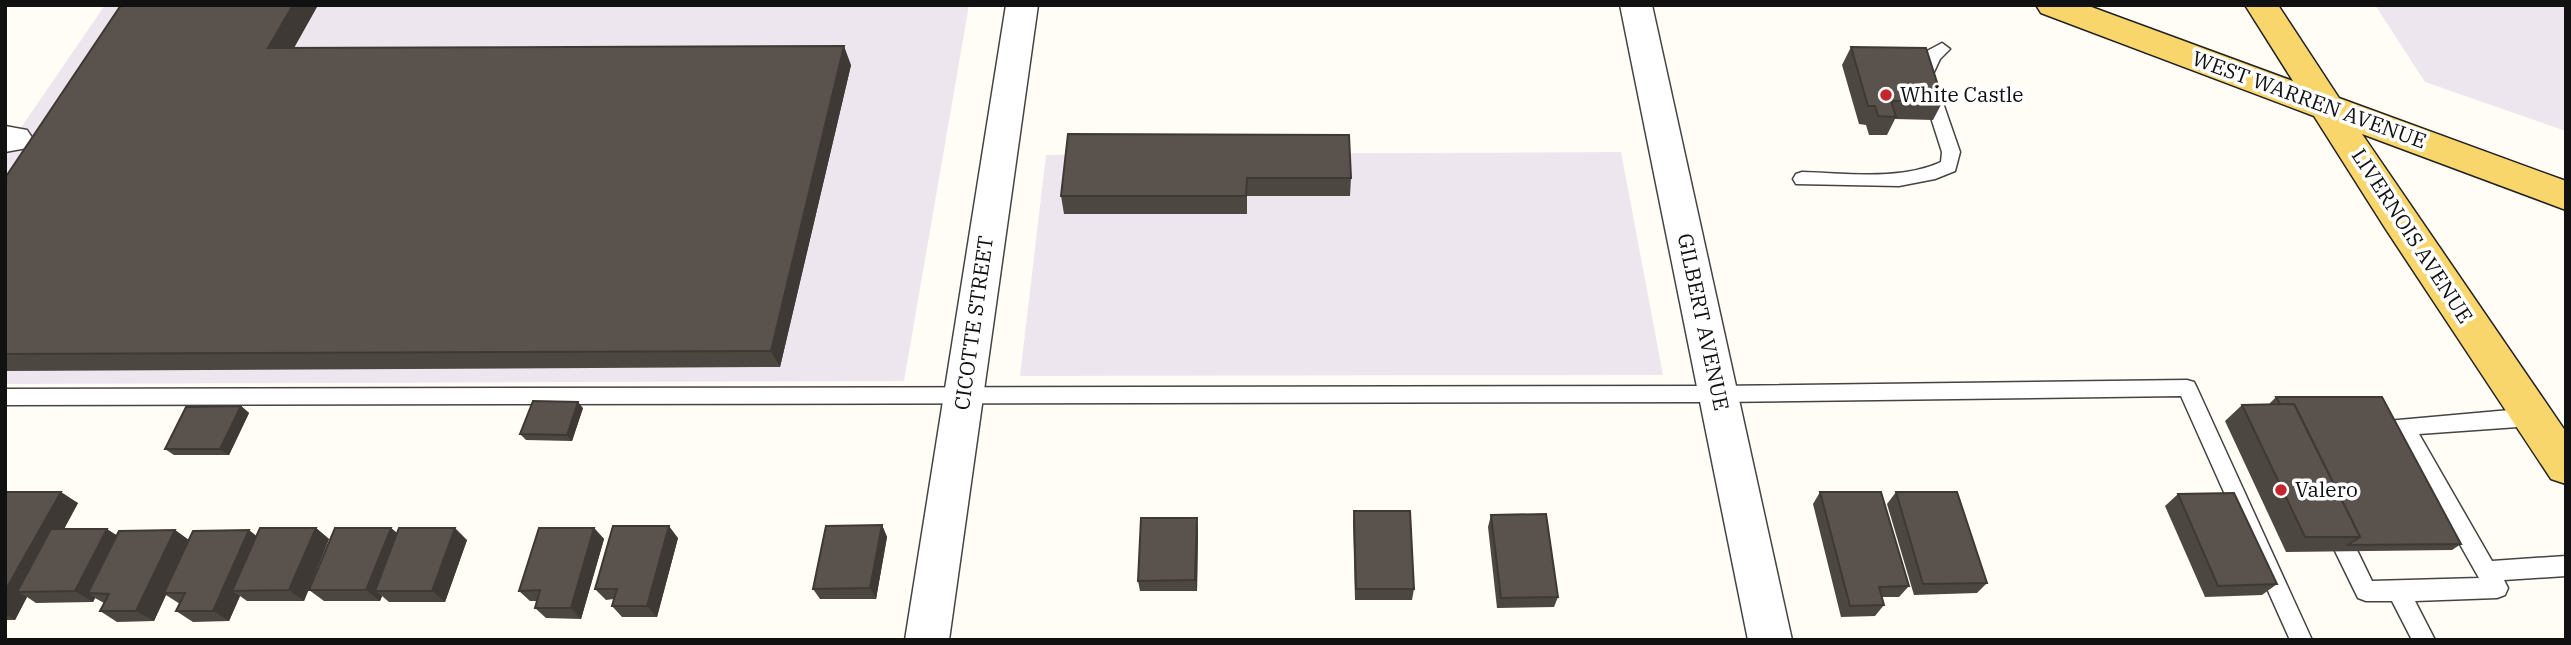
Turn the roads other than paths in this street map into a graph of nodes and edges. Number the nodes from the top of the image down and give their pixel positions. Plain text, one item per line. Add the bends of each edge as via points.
1 (1021, 5) edge
2 (1636, 5) edge
3 (2052, 5) edge
4 (2261, 5) edge
5 (1942, 49) dead end
6 (2326, 106) junction
7 (1802, 179) dead end
8 (2566, 196) edge
9 (964, 394) junction
10 (1718, 394) junction
11 (5, 397) edge
12 (2532, 417) junction
13 (2566, 466) edge
14 (2346, 551) edge
15 (2566, 566) edge
16 (2486, 571) junction
17 (2398, 591) junction
18 (927, 640) edge
19 (1770, 640) edge
20 (2301, 640) edge
21 (2424, 640) edge

1 - 9 street, CICOTTE STREET
2 - 10 street, GILBERT AVENUE
3 - 6 main road, WEST WARREN AVENUE
4 - 6 main road, LIVERNOIS AVENUE
5 - 7 lane via 1933,55 1925,74 1951,152 1948,166 1916,179
6 - 8 main road, WEST WARREN AVENUE
6 - 12 main road, LIVERNOIS AVENUE
9 - 10 lane
9 - 11 lane
9 - 18 street, CICOTTE STREET
10 - 19 street, GILBERT AVENUE
10 - 20 lane via 2186,388
12 - 13 main road, LIVERNOIS AVENUE
12 - 16 lane via 2395,427 2442,512
14 - 17 lane via 2366,591
15 - 16 lane
16 - 17 lane via 2497,588
17 - 21 lane

